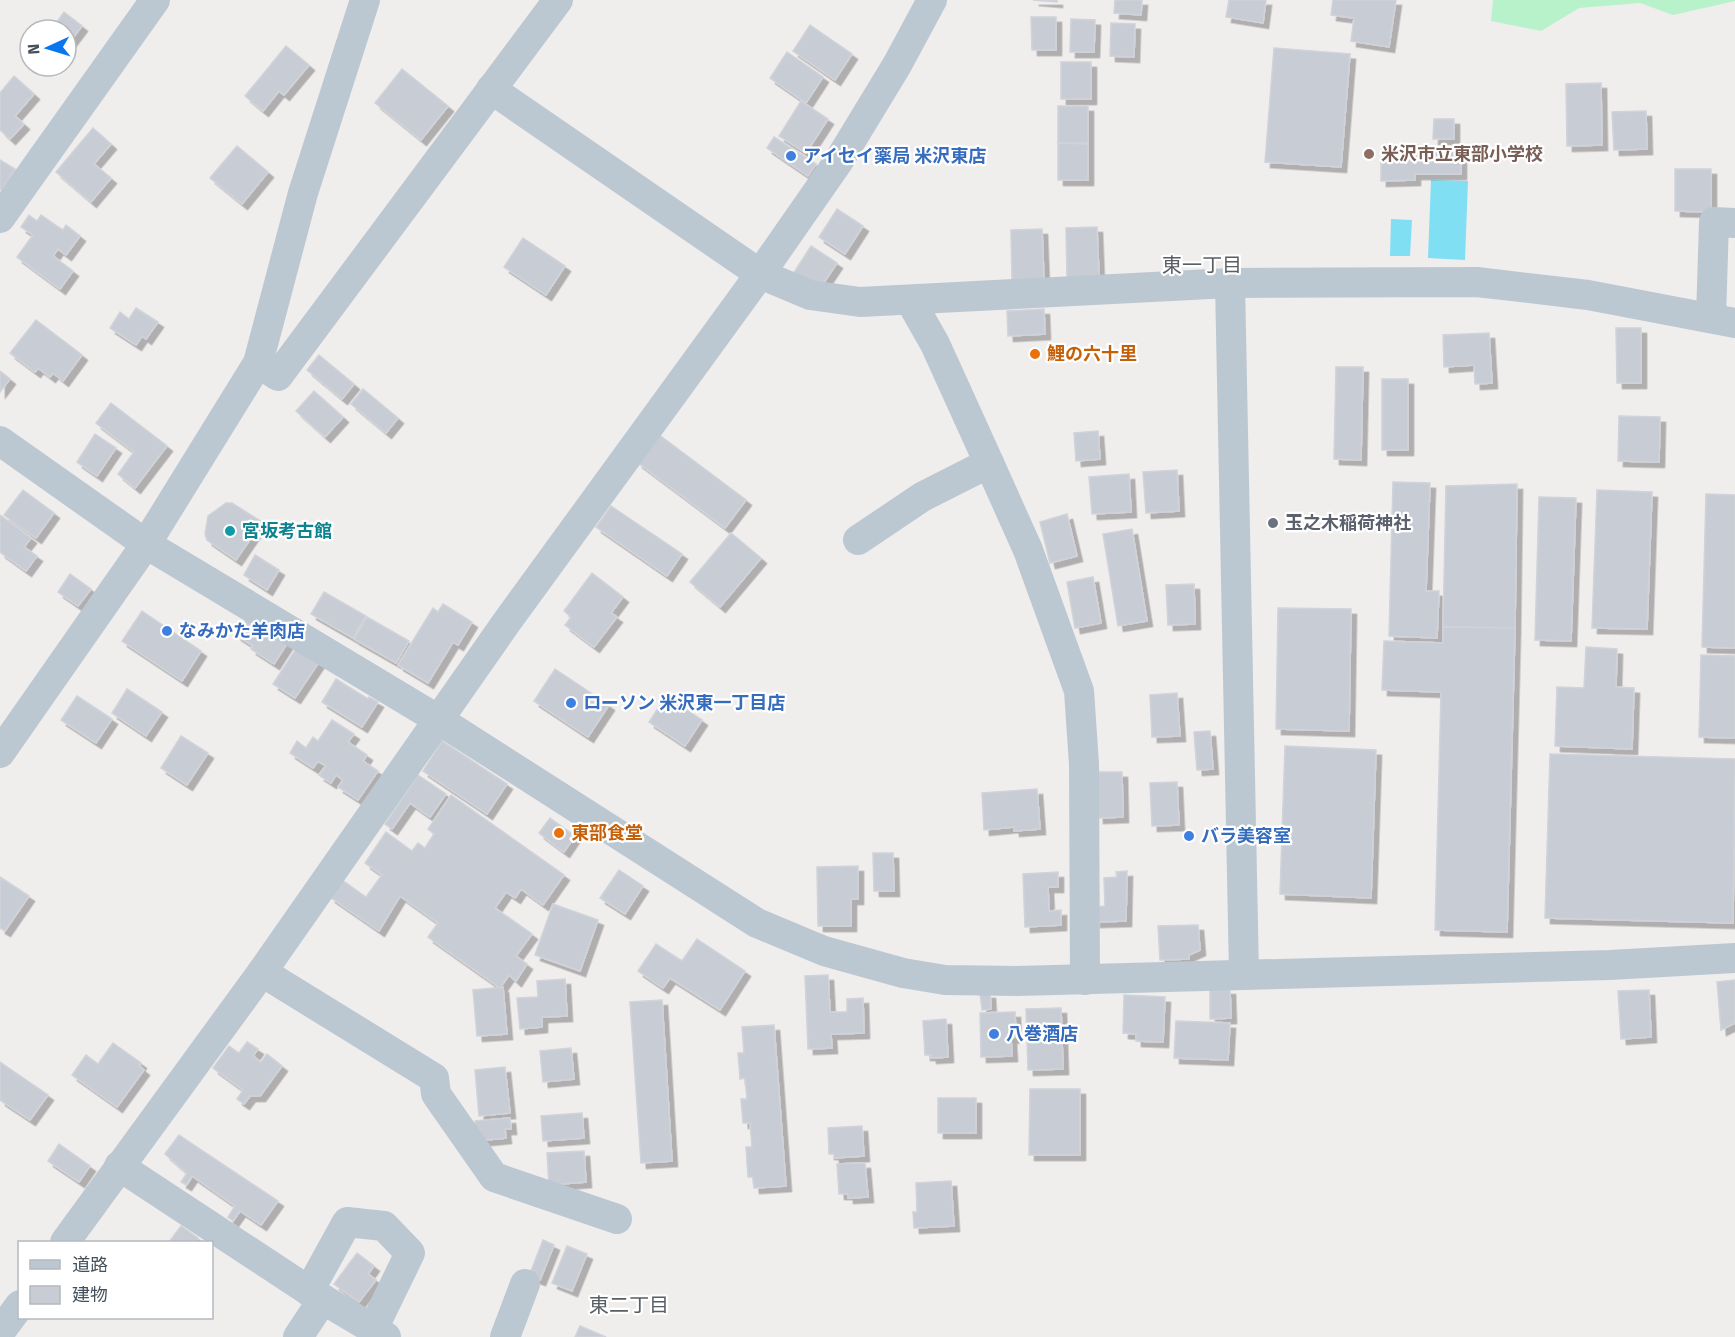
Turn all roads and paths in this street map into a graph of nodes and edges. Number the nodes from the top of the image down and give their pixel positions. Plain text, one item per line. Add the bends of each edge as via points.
1 (155, 0) edge
2 (365, 0) edge
3 (558, 0) edge
4 (932, 0) edge
5 (491, 89) junction
6 (0, 218) edge
7 (1735, 223) edge
8 (760, 274) junction
9 (1230, 283) junction
10 (910, 300) junction
11 (1723, 321) edge
12 (258, 363) junction
13 (0, 441) edge
14 (988, 463) junction
15 (858, 540) dead end
16 (146, 544) junction
17 (439, 720) junction
18 (0, 753) edge
19 (1735, 958) edge
20 (262, 972) junction
21 (1244, 974) junction
22 (1085, 980) junction
23 (119, 1166) junction
24 (617, 1219) dead end
25 (66, 1241) edge
26 (525, 1284) dead end
27 (316, 1295) junction
28 (18, 1308) edge
29 (0, 1332) edge
30 (380, 1333) edge
31 (298, 1337) edge
32 (505, 1337) edge

1 - 6 street
2 - 12 street via 303,193
3 - 5 street
4 - 8 street via 838,162
5 - 8 street
5 - 12 street via 278,376
7 - 11 street via 1714,222
8 - 10 street via 810,294 860,302
8 - 17 street
9 - 10 street
9 - 11 street via 1477,282 1588,295
9 - 21 street
10 - 14 street via 935,344
12 - 16 street
13 - 16 street
14 - 15 street via 922,497
14 - 22 street via 1028,550 1079,691 1084,764
16 - 17 street
16 - 18 street
17 - 20 street
17 - 22 street via 757,923 797,940 867,965 945,980
19 - 21 street
20 - 23 street
20 - 24 street via 434,1078 436,1094 494,1177
21 - 22 street
23 - 25 street
23 - 27 street
26 - 32 street
27 - 30 street
27 - 30 street via 347,1222 384,1226 410,1253
27 - 31 street
28 - 29 street

